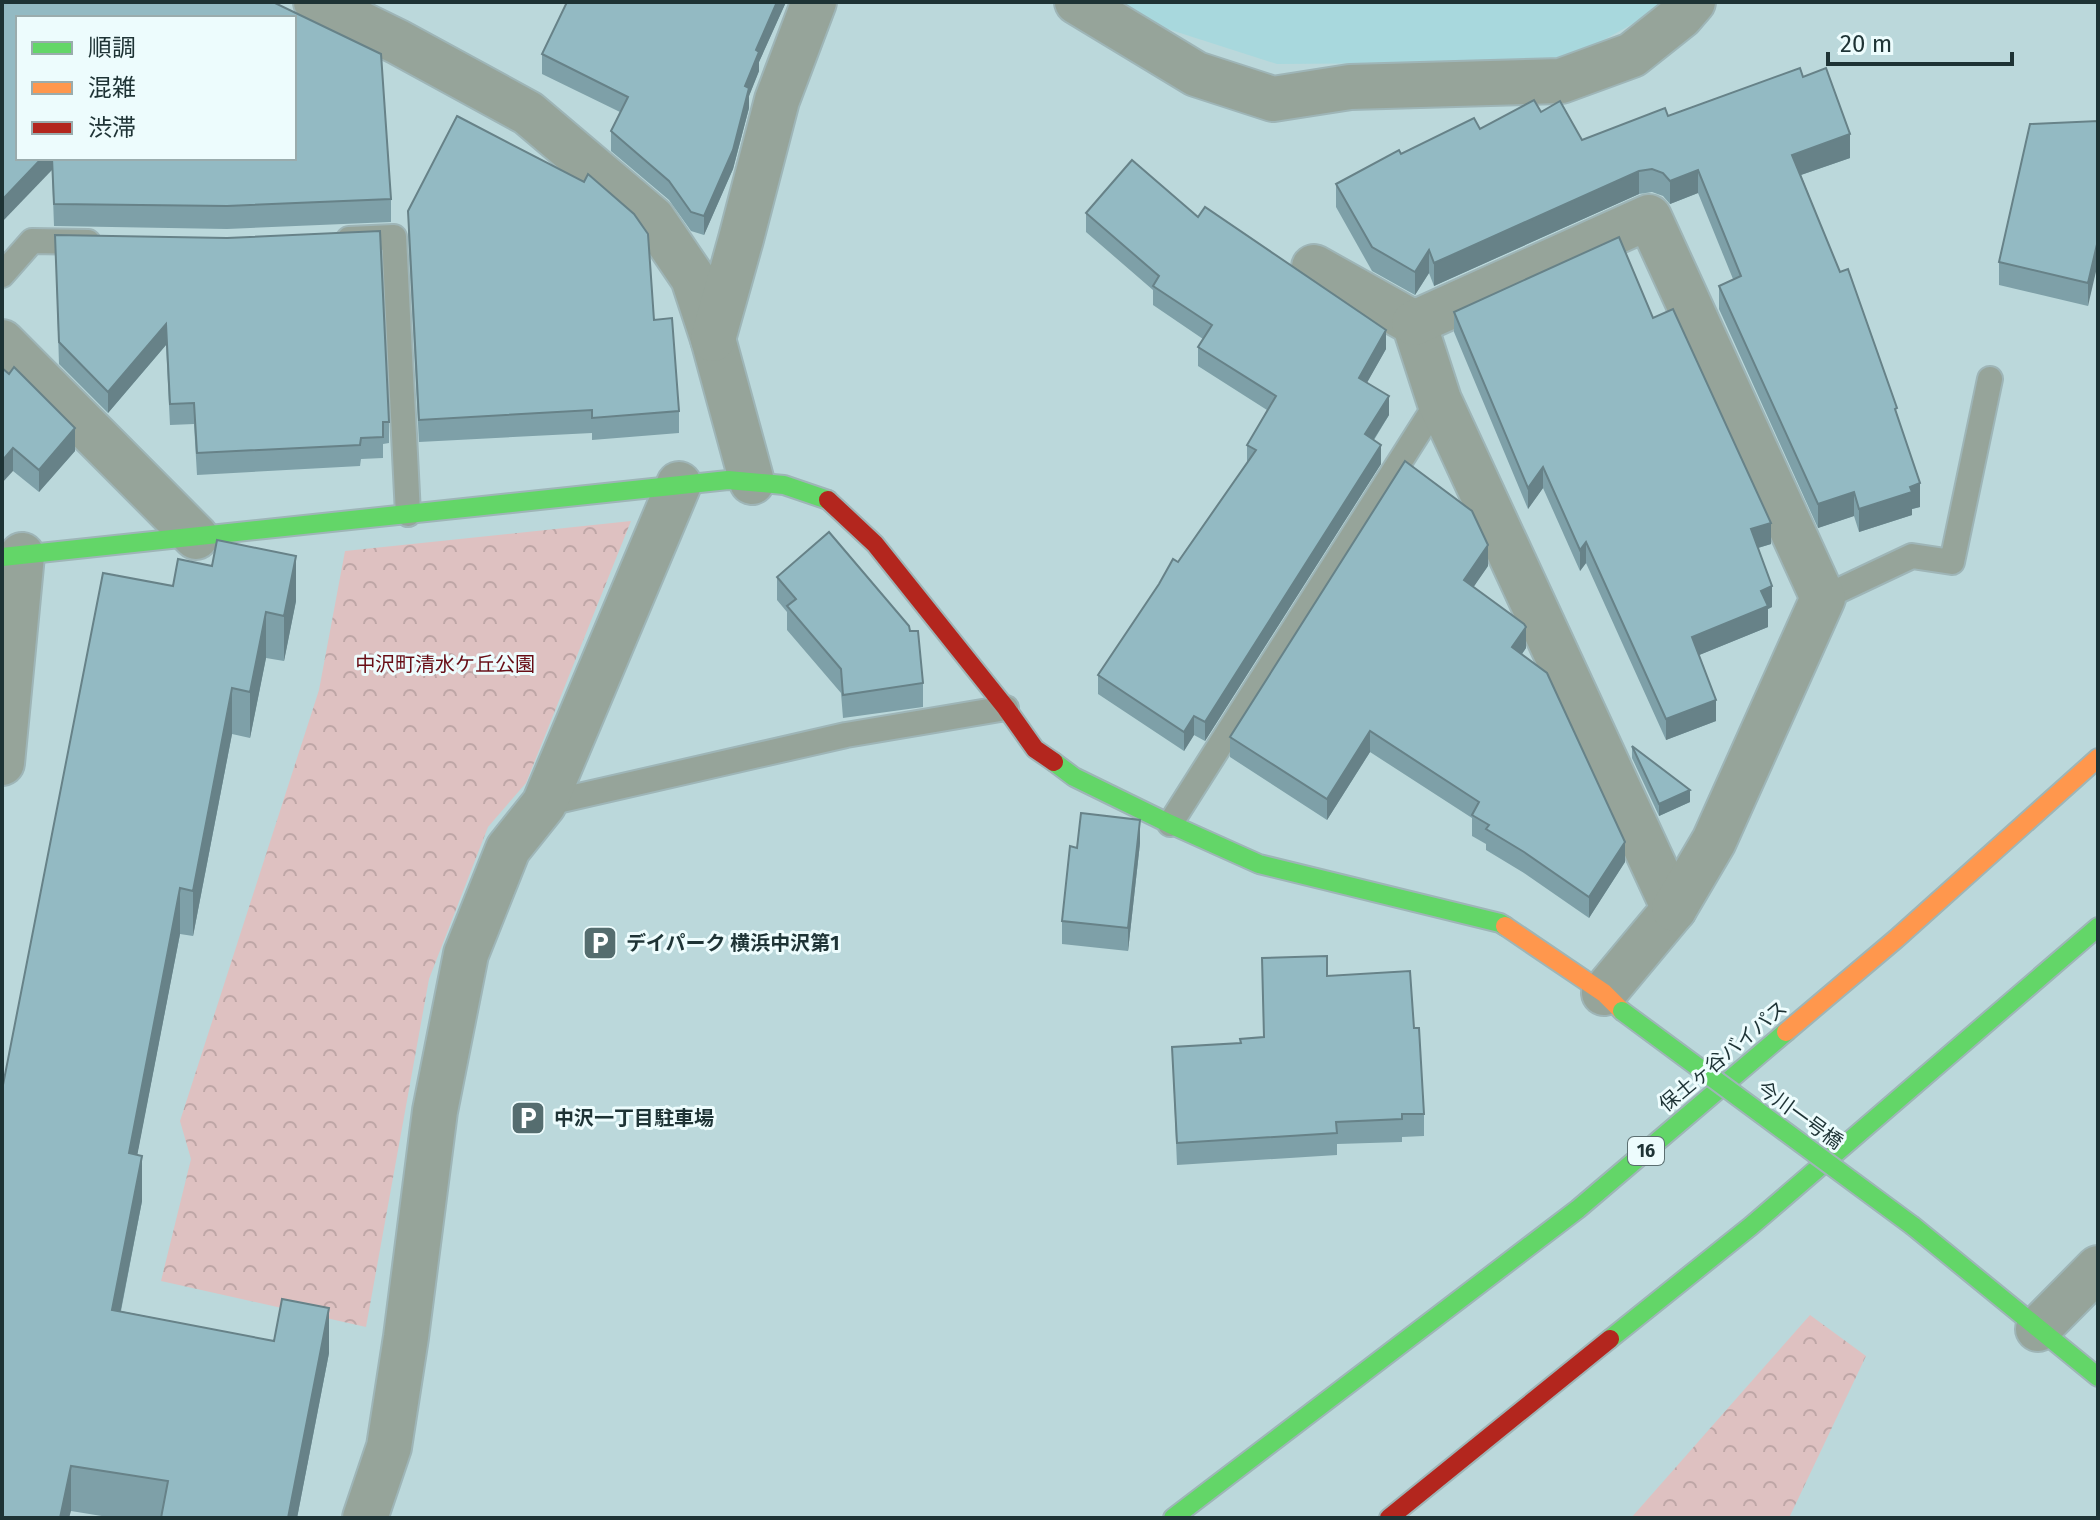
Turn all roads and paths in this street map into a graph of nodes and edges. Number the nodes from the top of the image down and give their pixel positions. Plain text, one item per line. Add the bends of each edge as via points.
1 (316, 2) edge
2 (814, 2) edge
3 (1077, 2) edge
4 (1693, 2) edge
5 (333, 239) edge
6 (107, 242) edge
7 (1314, 267) dead end
8 (2, 275) edge
9 (1414, 323) junction
10 (713, 339) junction
11 (2, 342) edge
12 (1990, 379) dead end
13 (1439, 400) junction
14 (752, 482) junction
15 (679, 484) junction
16 (408, 514) junction
17 (196, 537) junction
18 (12, 556) edge
19 (1823, 598) junction
20 (1006, 708) junction
21 (2098, 758) edge
22 (2, 763) edge
23 (544, 804) junction
24 (1170, 824) junction
25 (1674, 909) junction
26 (2098, 927) edge
27 (1613, 1002) junction
28 (2098, 1268) edge
29 (2038, 1329) junction
30 (2098, 1377) edge
31 (365, 1518) edge
32 (1173, 1518) edge
33 (1389, 1518) edge

1 - 10 street via 528,113 653,219 693,278
2 - 10 street via 777,100
3 - 4 street via 1196,74 1273,99 1350,87 1561,81 1632,55
5 - 16 lane via 394,237
6 - 8 lane via 32,241
7 - 9 street
9 - 13 street
9 - 19 street via 1649,217
10 - 14 street
11 - 17 street
12 - 19 lane via 1952,562 1912,556
13 - 24 lane
13 - 25 street
14 - 15 main road, 今川一号橋
14 - 20 main road, 今川一号橋 via 784,485 830,501 875,544
15 - 16 main road, 今川一号橋
15 - 23 street
16 - 17 main road, 今川一号橋
17 - 18 main road, 今川一号橋
18 - 22 street
19 - 25 street via 1714,841
20 - 23 lane via 846,735
20 - 24 main road, 今川一号橋 via 1035,749 1074,777
21 - 32 main road, 保土ヶ谷バイパス / 16 via 1896,939 1578,1209
23 - 31 street via 508,849 466,954 435,1111 389,1447
24 - 27 main road, 今川一号橋 via 1259,864 1500,923
25 - 27 street
26 - 33 main road via 1751,1226
27 - 29 main road, 今川一号橋, bridge via 1913,1226
28 - 29 street
29 - 30 main road, 今川一号橋

